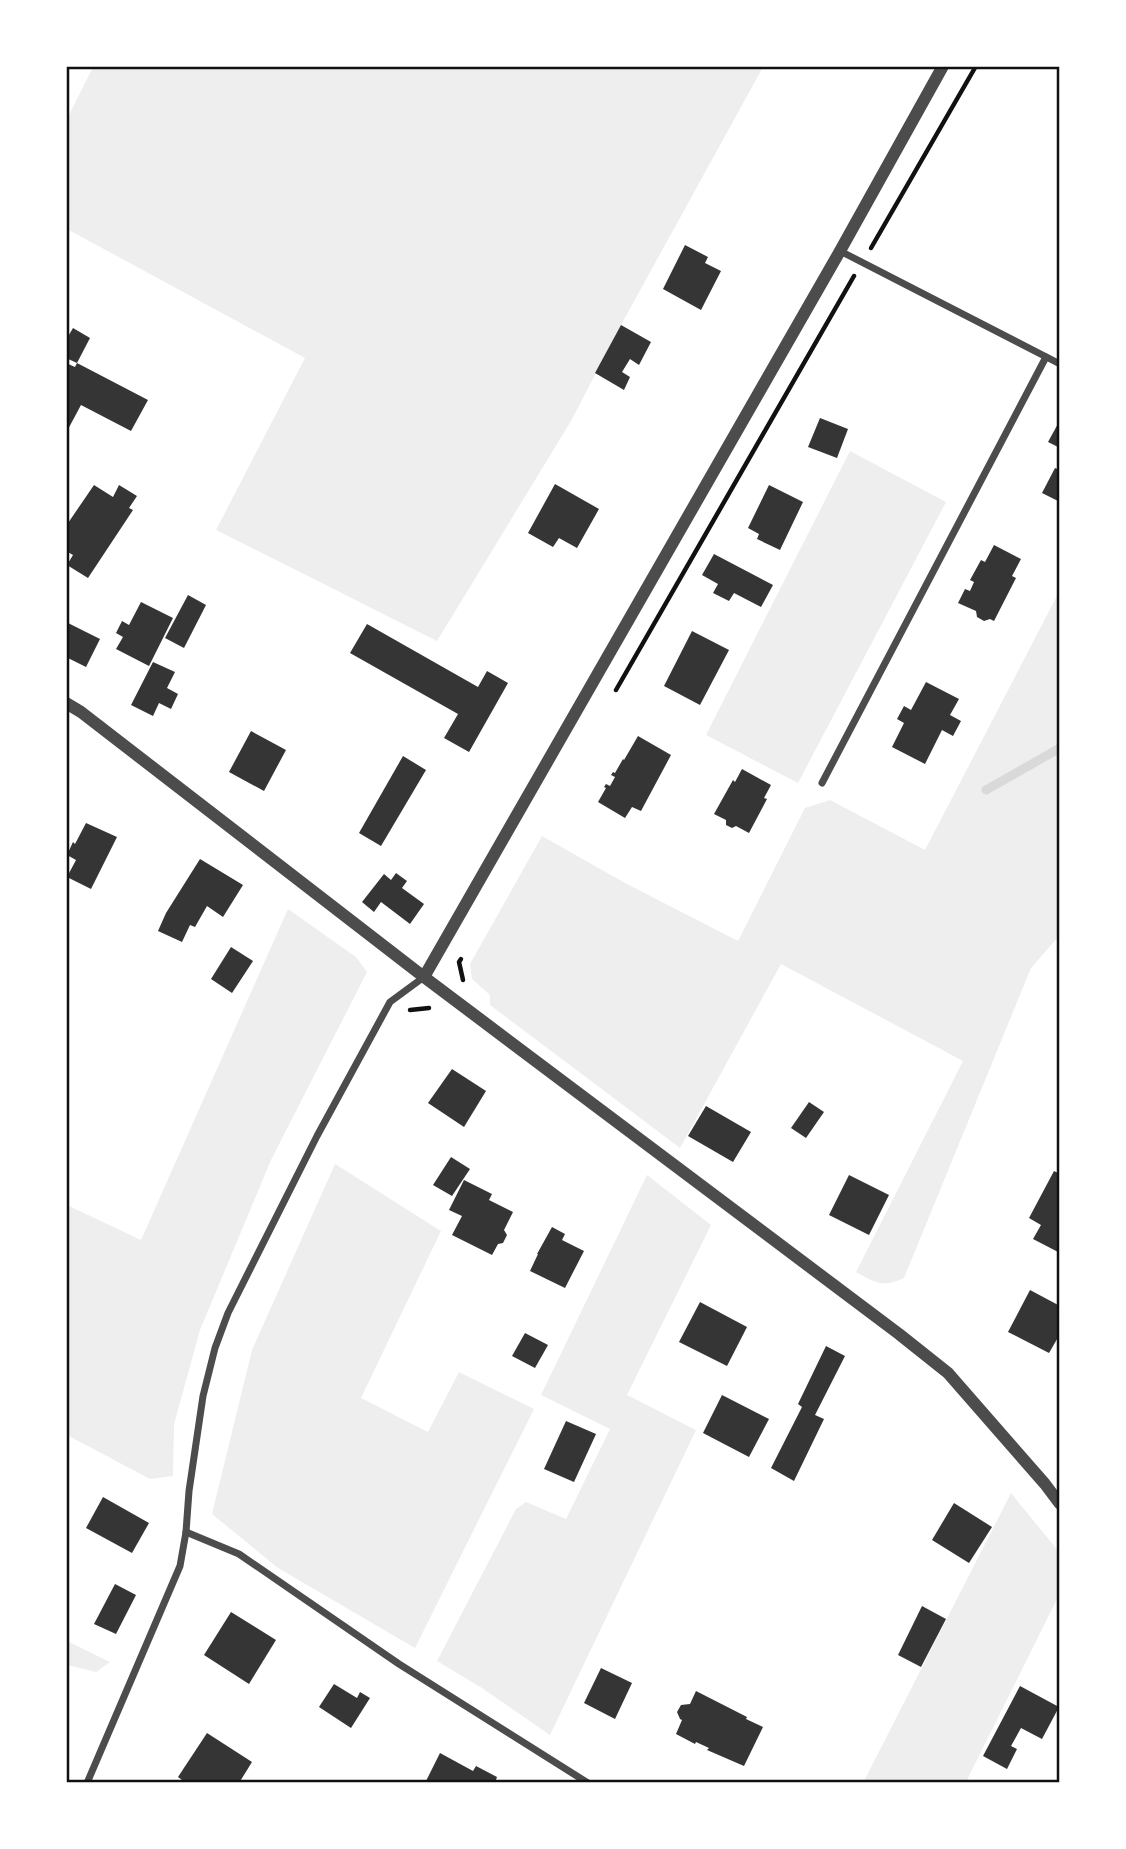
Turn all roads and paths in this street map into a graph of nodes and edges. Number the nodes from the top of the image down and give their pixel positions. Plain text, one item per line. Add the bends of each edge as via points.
1 (943, 66) edge
2 (976, 66) edge
3 (840, 251) junction
4 (862, 263) junction
5 (1046, 357) junction
6 (1059, 364) edge
7 (612, 697) dead end
8 (66, 703) edge
9 (822, 783) dead end
10 (466, 950) dead end
11 (424, 977) junction
12 (390, 1002) junction
13 (468, 1010) junction
14 (438, 1014) dead end
15 (1059, 1504) edge
16 (186, 1532) junction
17 (87, 1783) edge
18 (588, 1783) edge

1 - 3 street
2 - 4 path
3 - 4 street
3 - 11 street
4 - 5 street
4 - 7 path
5 - 6 street
5 - 9 street
8 - 11 street
10 - 13 path via 459,962 462,980 478,993
11 - 12 street
11 - 13 street
12 - 14 path via 409,1011 428,1008
12 - 16 street via 228,1313 203,1396
13 - 15 street via 948,1373
16 - 17 street via 169,1594
16 - 18 street via 239,1554 400,1664

